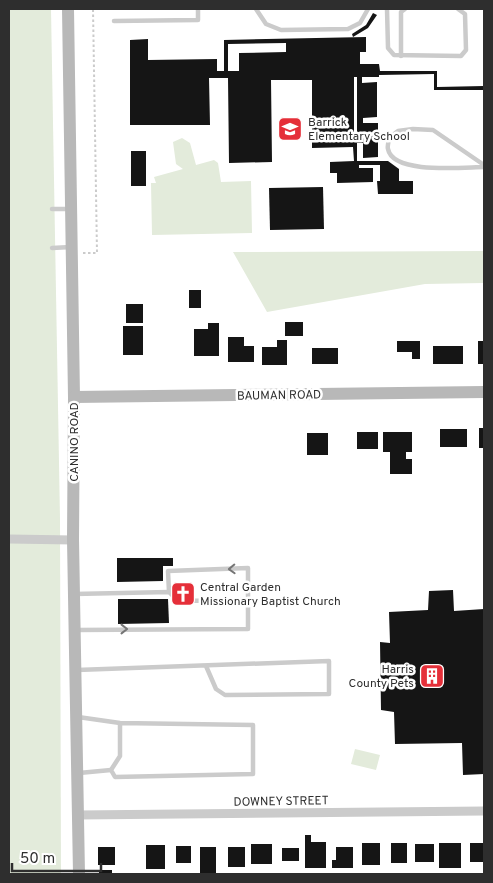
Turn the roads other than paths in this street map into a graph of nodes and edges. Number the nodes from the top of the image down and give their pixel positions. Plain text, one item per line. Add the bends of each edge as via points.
1 (68, 9) edge
2 (198, 9) edge
3 (256, 9) edge
4 (368, 9) edge
5 (387, 9) edge
6 (405, 9) edge
7 (458, 9) edge
8 (114, 21) dead end
9 (401, 56) junction
10 (484, 166) edge
11 (52, 209) dead end
12 (72, 209) junction
13 (52, 248) dead end
14 (76, 250) junction
15 (484, 392) edge
16 (74, 397) junction
17 (9, 540) edge
18 (74, 540) junction
19 (169, 592) junction
20 (74, 594) junction
21 (248, 600) junction
22 (75, 630) junction
23 (206, 666) junction
24 (75, 670) junction
25 (76, 716) junction
26 (120, 723) junction
27 (111, 770) junction
28 (78, 773) junction
29 (484, 811) edge
30 (78, 815) junction
31 (79, 874) edge

1 - 12 street, CANINO ROAD
2 - 8 lane via 198,20
3 - 4 lane via 266,24 281,30 348,30 360,23
5 - 9 lane via 388,48 394,55
6 - 9 lane via 401,12
7 - 9 lane via 465,14 466,50 461,56
10 - 10 lane via 420,168 402,164 391,156 389,138 398,131 433,130
11 - 12 lane
12 - 14 street, CANINO ROAD
13 - 14 lane
14 - 16 street, CANINO ROAD
15 - 16 street, BAUMAN ROAD
16 - 18 street, CANINO ROAD
17 - 18 street
18 - 20 street, CANINO ROAD
19 - 20 lane
19 - 21 lane via 178,601
21 -> 19 lane via 248,568 168,571
20 - 22 street, CANINO ROAD
22 -> 21 lane via 248,630
22 - 24 street, CANINO ROAD
23 - 23 lane via 329,661 329,694 225,695 216,689
23 - 24 lane
24 - 25 street, CANINO ROAD
25 - 26 lane
25 - 28 street, CANINO ROAD
26 - 27 lane via 120,756
26 - 27 lane via 253,725 253,774 115,778
27 - 28 lane
28 - 30 street, CANINO ROAD
29 - 30 street, DOWNEY STREET
30 - 31 street, CANINO ROAD

